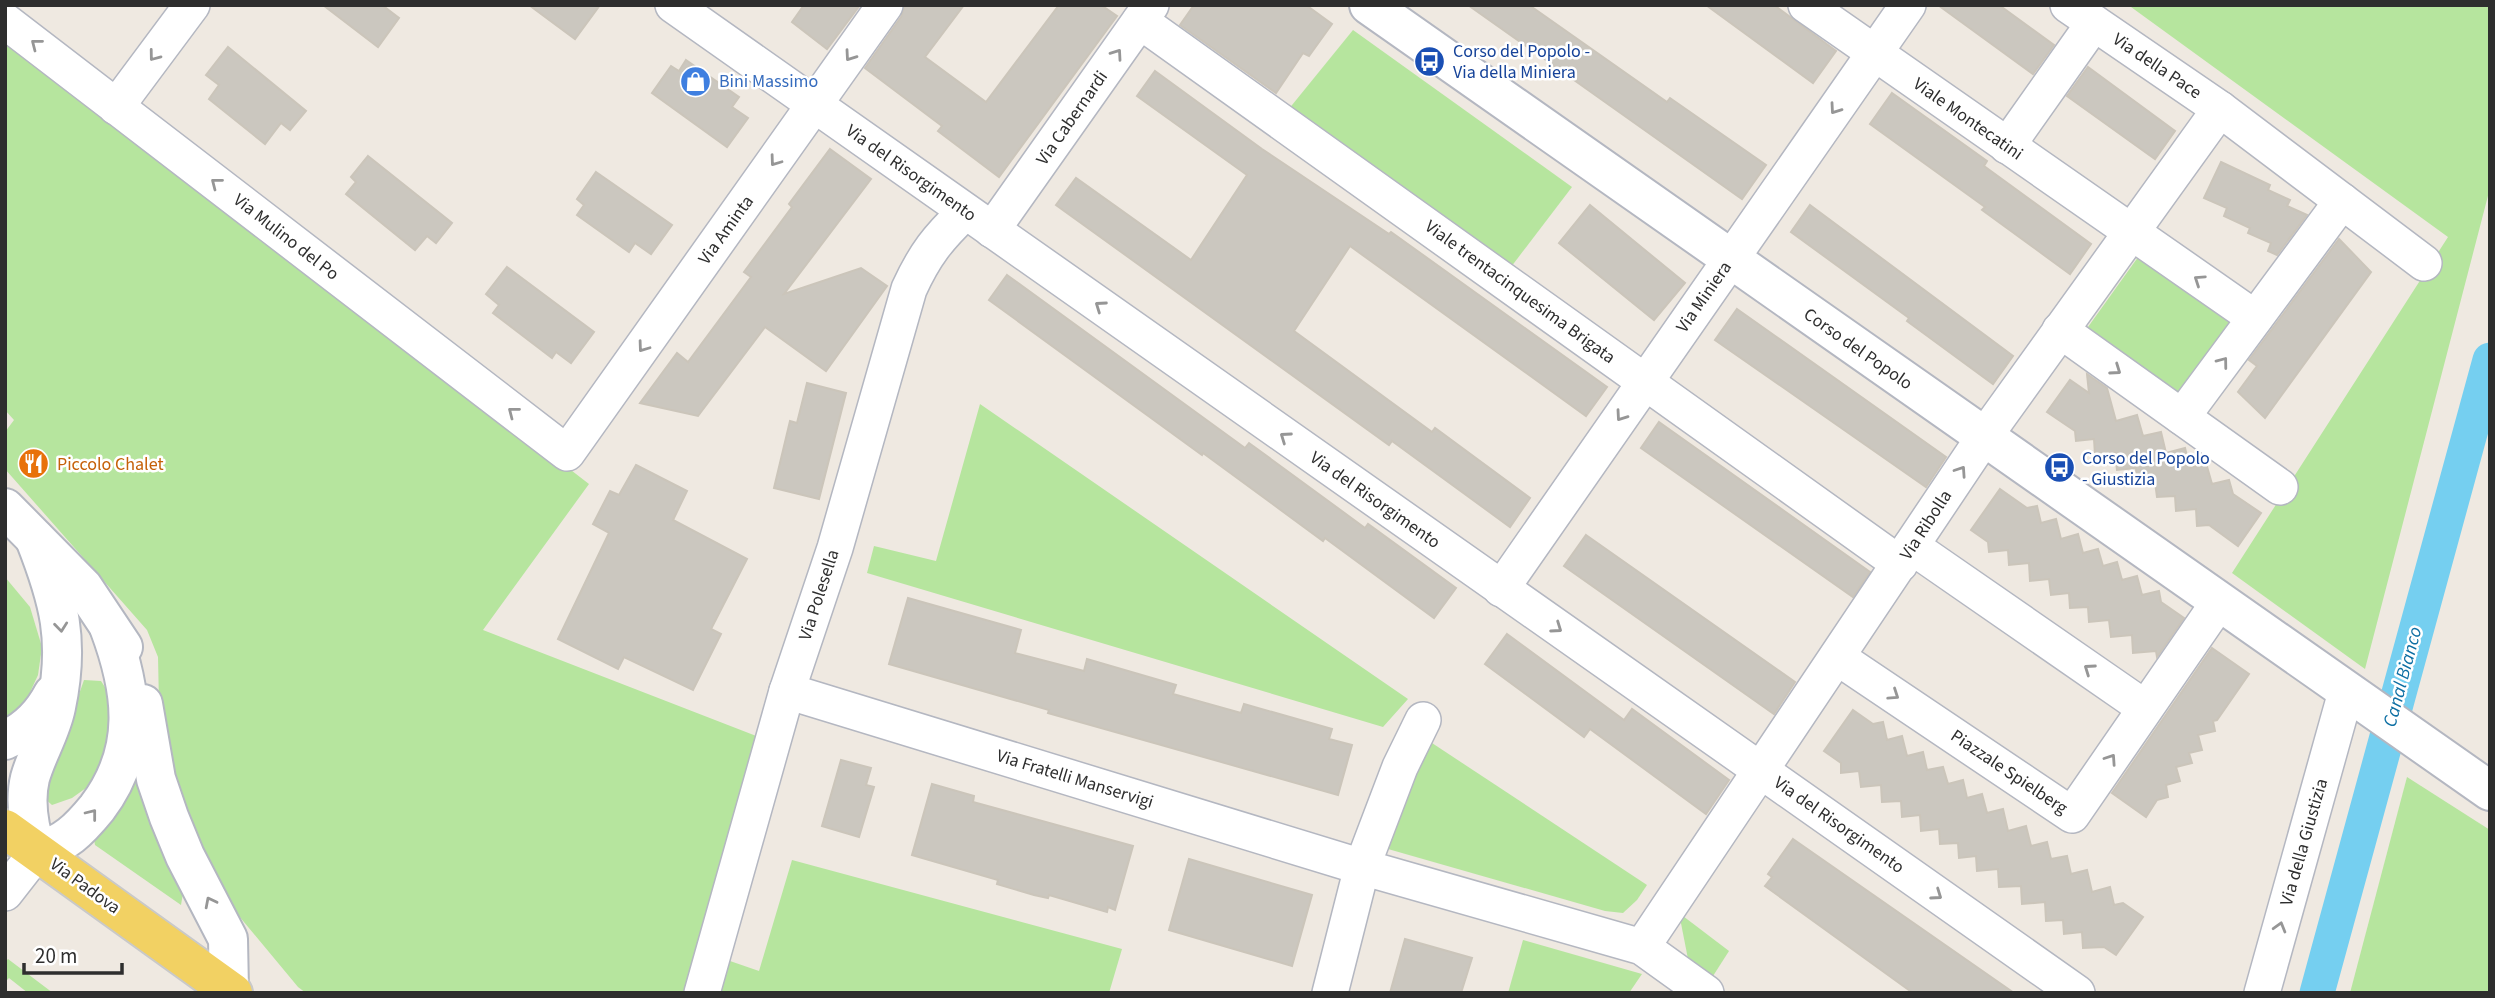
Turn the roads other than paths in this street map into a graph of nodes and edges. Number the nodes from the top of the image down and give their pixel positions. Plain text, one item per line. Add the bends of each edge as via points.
1 (192, 5) edge
2 (673, 5) edge
3 (886, 5) edge
4 (1369, 5) edge
5 (1806, 5) edge
6 (1908, 5) edge
7 (1146, 13) edge
8 (2081, 14) edge
9 (5, 21) edge
10 (1874, 53) junction
11 (815, 106) junction
12 (116, 107) junction
13 (2220, 109) junction
14 (2007, 146) junction
15 (2342, 201) junction
16 (979, 221) junction
17 (2130, 233) junction
18 (1730, 259) junction
19 (2424, 263) dead end
20 (2255, 318) junction
21 (2060, 330) junction
22 (1645, 382) junction
23 (2182, 417) junction
24 (1984, 437) junction
25 (567, 453) joint
26 (2280, 487) dead end
27 (5, 508) edge
28 (35, 539) junction
29 (1905, 555) junction
30 (1502, 589) junction
31 (2219, 602) junction
32 (109, 627) junction
33 (1837, 657) junction
34 (61, 676) junction
35 (787, 691) junction
36 (2350, 694) junction
37 (2145, 708) junction
38 (1423, 720) dead end
39 (5, 740) edge
40 (1761, 771) junction
41 (2490, 791) edge
42 (5, 830) edge
43 (37, 852) junction
44 (1363, 867) junction
45 (5, 893) edge
46 (1642, 947) junction
47 (231, 991) edge
48 (702, 993) edge
49 (1330, 993) edge
50 (1706, 993) edge
51 (2077, 993) edge
52 (2262, 993) edge

1 -> 12 street
2 - 11 street, Via del Risorgimento
3 -> 11 street, Via Aminta
4 - 18 street, Corso del Popolo
5 - 10 street, Viale Montecatini
6 - 10 street, Via Miniera
16 -> 7 street, Via Cabernardi
7 - 22 street, Viale trentacinquesima Brigata
8 - 13 street, Via della Pace
8 - 14 street, Via della Pace
12 -> 9 street, Via Mulino del Po
10 - 14 street, Viale Montecatini
10 -> 18 street, Via Miniera
11 - 16 street, Via del Risorgimento
11 -> 25 street, Via Aminta
25 -> 12 street, Via Mulino del Po
13 - 15 street, Via della Pace
13 - 17 street, Via Ribolla
14 - 17 street, Viale Montecatini
15 - 19 street, Via della Pace
15 - 20 street
30 -> 16 street, Via del Risorgimento
16 - 35 street, Via Polesella via 938,238 909,289 835,548
20 -> 17 street, Viale Montecatini
17 - 21 street, Via Ribolla
18 - 22 street, Via Miniera
18 - 24 street, Corso del Popolo
23 -> 20 street
21 -> 23 street
21 - 24 street, Via Ribolla
22 - 29 street, Viale trentacinquesima Brigata
22 -> 30 street, Via Miniera
23 - 26 street
29 -> 24 street, Via Ribolla
24 - 31 street, Corso del Popolo
27 - 28 street
28 - 32 street via 83,587
28 -> 34 street via 60,610
29 - 33 street, Via Ribolla
37 -> 29 street
30 -> 40 street, Via del Risorgimento
31 - 36 street, Corso del Popolo
31 - 37 street, Piazzale Spielberg
43 -> 32 street via 57,846 85,823 103,800 125,755 130,708
47 -> 32 street via 229,939 169,817 156,779 139,686 126,650
33 -> 37 street, Piazzale Spielberg via 2073,815
33 - 40 street, Via Ribolla
34 - 39 street via 35,720
34 - 43 street via 56,710 27,797
35 - 44 street, Via Fratelli Manservigi
35 - 48 street, Via Polesella
36 - 41 street, Corso del Popolo
52 -> 36 street, Via della Giustizia
38 - 44 street via 1400,767
40 - 46 street, Via Ribolla
40 -> 51 street, Via del Risorgimento
42 - 43 main road, Via Padova
43 - 45 street
43 - 47 main road, Via Padova
44 - 46 street, Via Fratelli Manservigi
44 - 49 street
46 - 50 street, Via Fratelli Manservigi

